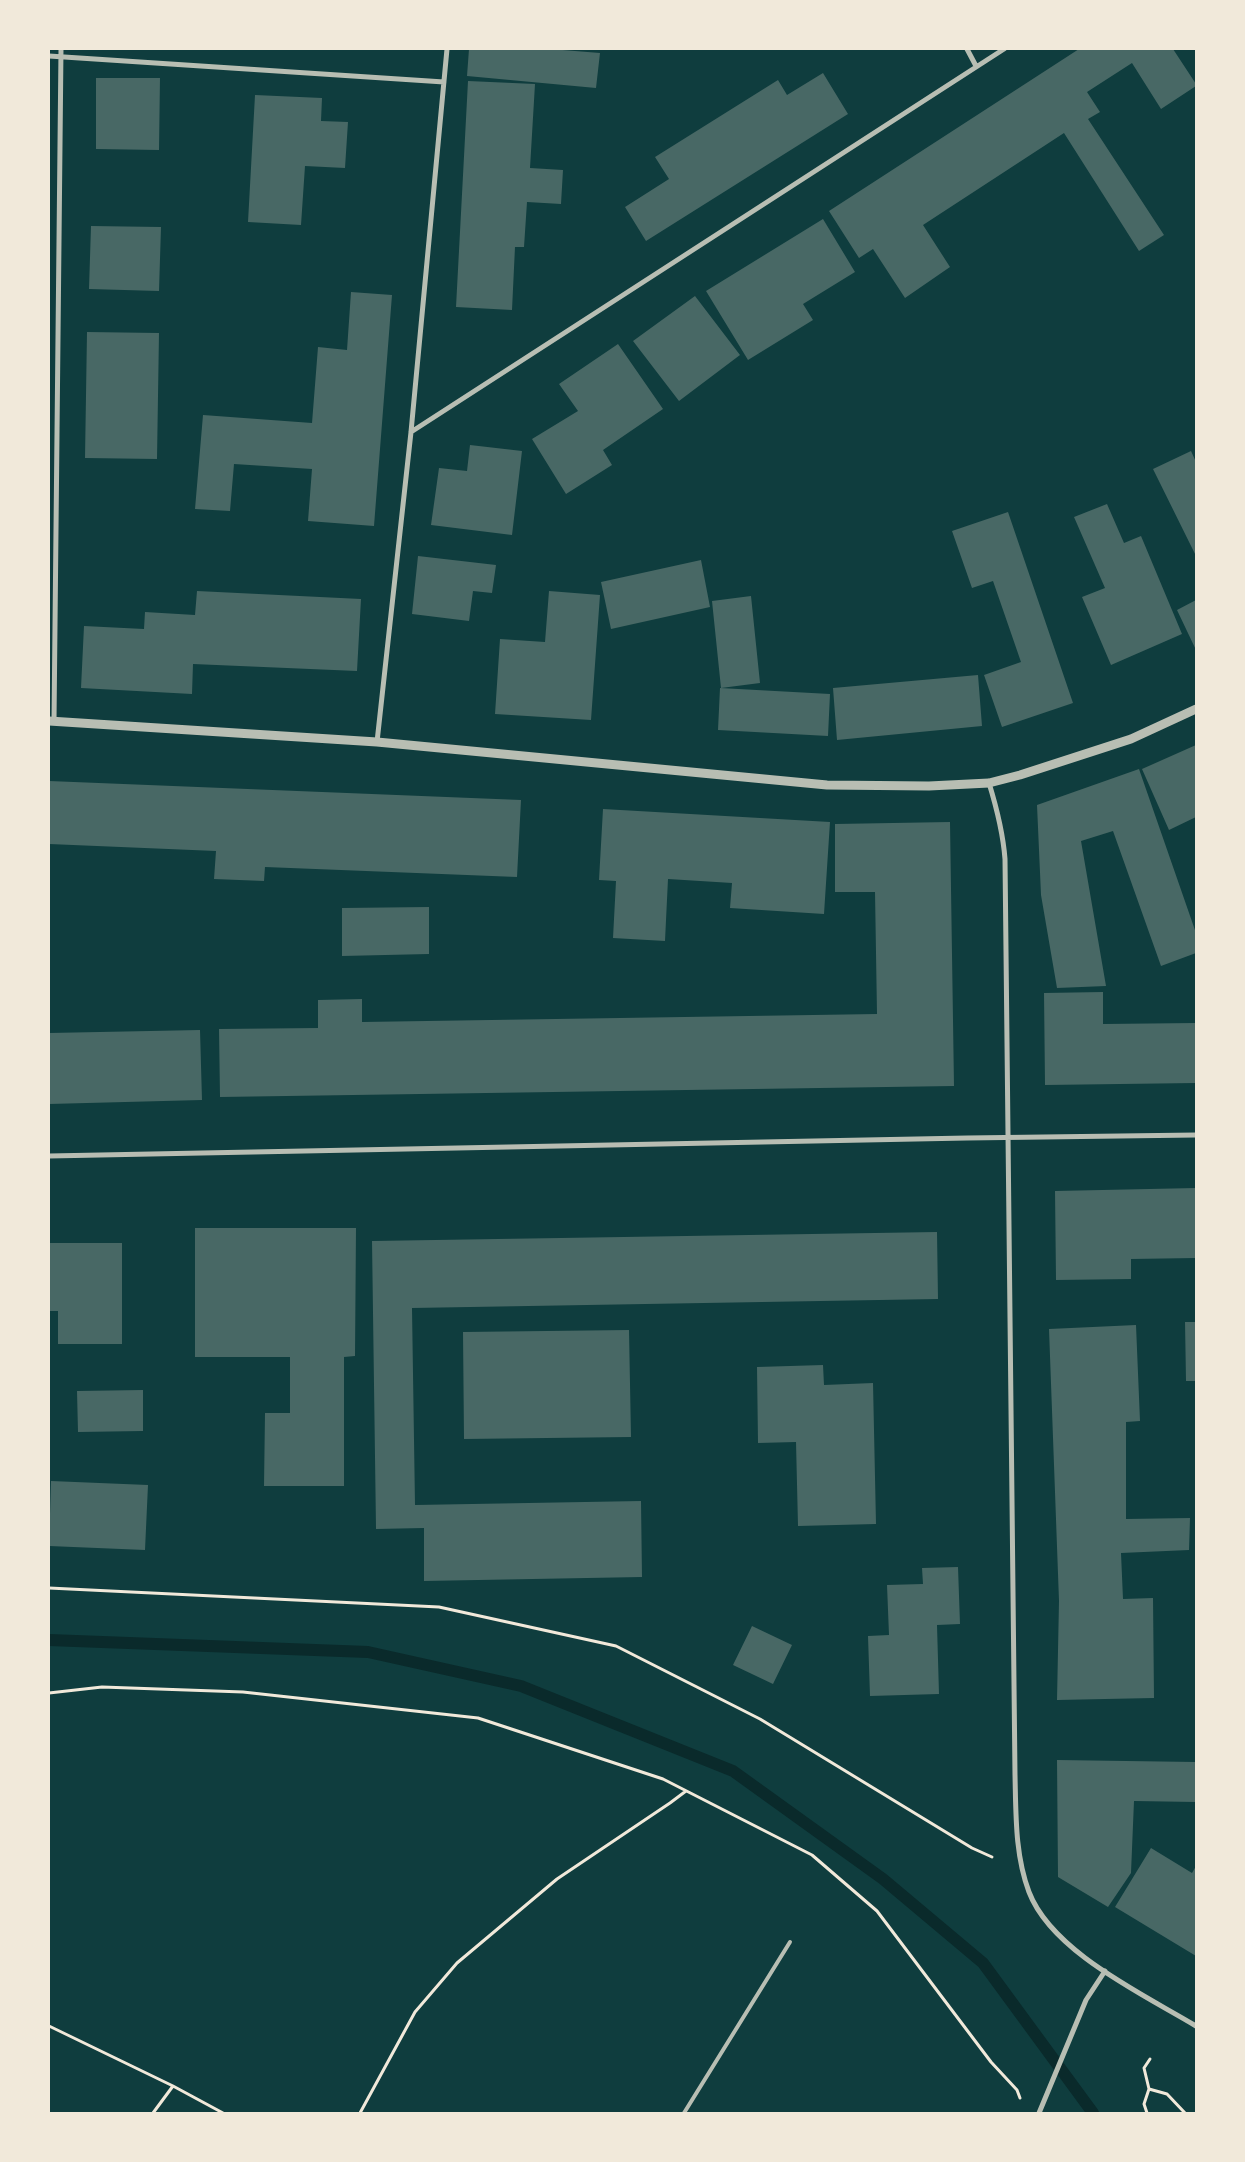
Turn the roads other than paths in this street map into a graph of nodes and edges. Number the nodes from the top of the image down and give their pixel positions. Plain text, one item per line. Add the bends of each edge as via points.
1 (61, 49) edge
2 (447, 49) edge
3 (968, 49) edge
4 (1004, 49) edge
5 (49, 56) edge
6 (61, 56) junction
7 (976, 66) junction
8 (444, 82) junction
9 (411, 432) junction
10 (1196, 709) edge
11 (51, 721) edge
12 (377, 742) junction
13 (989, 784) junction
14 (1196, 1135) edge
15 (1008, 1137) junction
16 (49, 1156) edge
17 (790, 1942) dead end
18 (1105, 1971) junction
19 (1196, 2026) edge
20 (1040, 2112) edge
21 (684, 2113) edge

1 - 6 street
2 - 8 street
3 - 7 street
4 - 7 street
5 - 6 street
6 - 8 street
6 - 11 street
7 - 9 street
8 - 9 street
9 - 12 street
10 - 13 street via 1131,739
11 - 12 street
12 - 13 street via 827,785
13 - 15 street via 1004,839
14 - 15 street
15 - 16 street
15 - 18 street via 1015,1776 1019,1852 1030,1893 1040,1914 1066,1943
17 - 21 lane
18 - 19 street
18 - 20 street via 1086,2000

